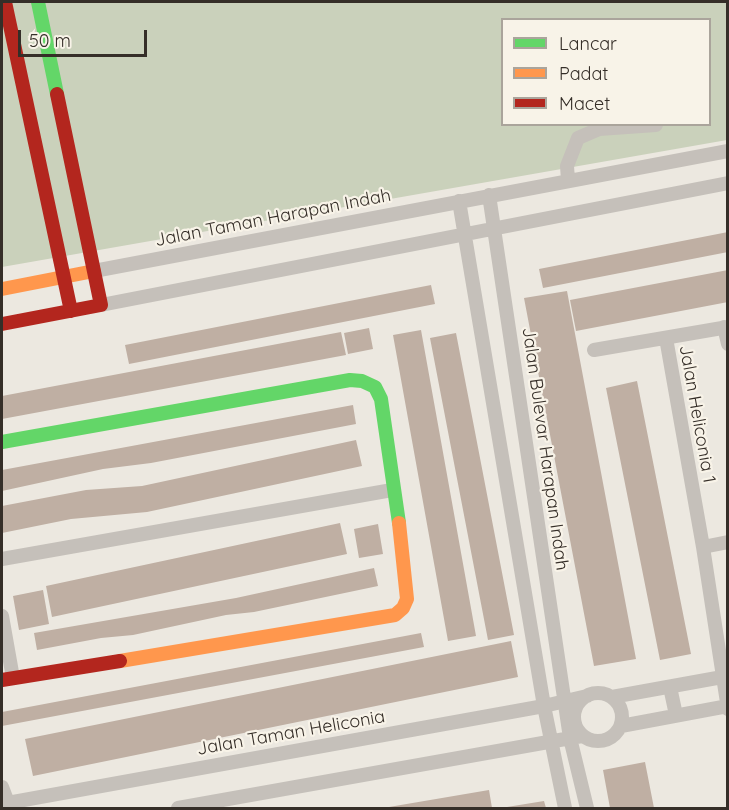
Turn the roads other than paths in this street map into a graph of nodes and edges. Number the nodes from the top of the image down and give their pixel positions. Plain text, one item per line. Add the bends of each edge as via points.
1 (5, 2) edge
2 (38, 2) edge
3 (581, 126) edge
4 (642, 126) edge
5 (578, 138) junction
6 (728, 151) edge
7 (568, 180) junction
8 (728, 183) edge
9 (489, 195) junction
10 (459, 201) junction
11 (494, 228) junction
12 (465, 233) junction
13 (94, 271) junction
14 (63, 278) junction
15 (2, 289) edge
16 (101, 305) junction
17 (71, 311) junction
18 (2, 324) edge
19 (726, 327) edge
20 (666, 338) junction
21 (728, 344) edge
22 (594, 350) dead end
23 (2, 442) edge
24 (392, 490) junction
25 (728, 542) edge
26 (703, 547) junction
27 (2, 559) edge
28 (2, 616) edge
29 (724, 676) edge
30 (7, 679) edge
31 (670, 687) junction
32 (586, 696) junction
33 (612, 697) junction
34 (564, 702) junction
35 (544, 706) junction
36 (727, 707) edge
37 (676, 715) junction
38 (621, 726) junction
39 (576, 737) junction
40 (552, 742) junction
41 (2, 787) edge
42 (7, 805) edge
43 (178, 808) edge
44 (565, 808) edge
45 (587, 808) edge

1 - 14 street
2 - 13 street
3 - 5 street
4 - 5 street via 599,129
5 - 7 street via 567,166
6 - 7 street
7 - 9 street
8 - 11 street
9 - 10 street
9 - 11 street, Jalan Bulevar Harapan Indah
10 - 12 street
10 - 13 street, Jalan Taman Harapan Indah
11 - 12 street
11 - 34 street, Jalan Bulevar Harapan Indah
12 - 16 street
12 - 35 street
13 - 14 street
13 - 16 street
14 - 15 street
14 - 17 street
16 - 17 street
17 - 18 street
19 - 20 street
19 - 21 street
20 - 22 street
20 - 26 street, Jalan Heliconia 1
23 - 24 street via 362,381 379,392
24 - 27 street
24 - 30 street via 407,583 407,599 394,615
25 - 26 street
26 - 29 street, Jalan Heliconia 1
28 - 30 street
29 - 31 street
29 - 36 street, Jalan Heliconia 1
31 - 33 street
31 - 37 street
32 - 33 street
32 - 34 street, Jalan Taman Heliconia
32 - 39 street via 574,710
33 - 38 street via 622,710
34 - 35 street, Jalan Taman Heliconia
34 - 39 street, Jalan Bulevar Harapan Indah
35 - 40 street
35 - 42 street, Jalan Taman Heliconia
36 - 37 street
37 - 38 street
38 - 39 street via 615,736 604,741
39 - 40 street
39 - 45 street
40 - 43 street
40 - 44 street
41 - 42 street

